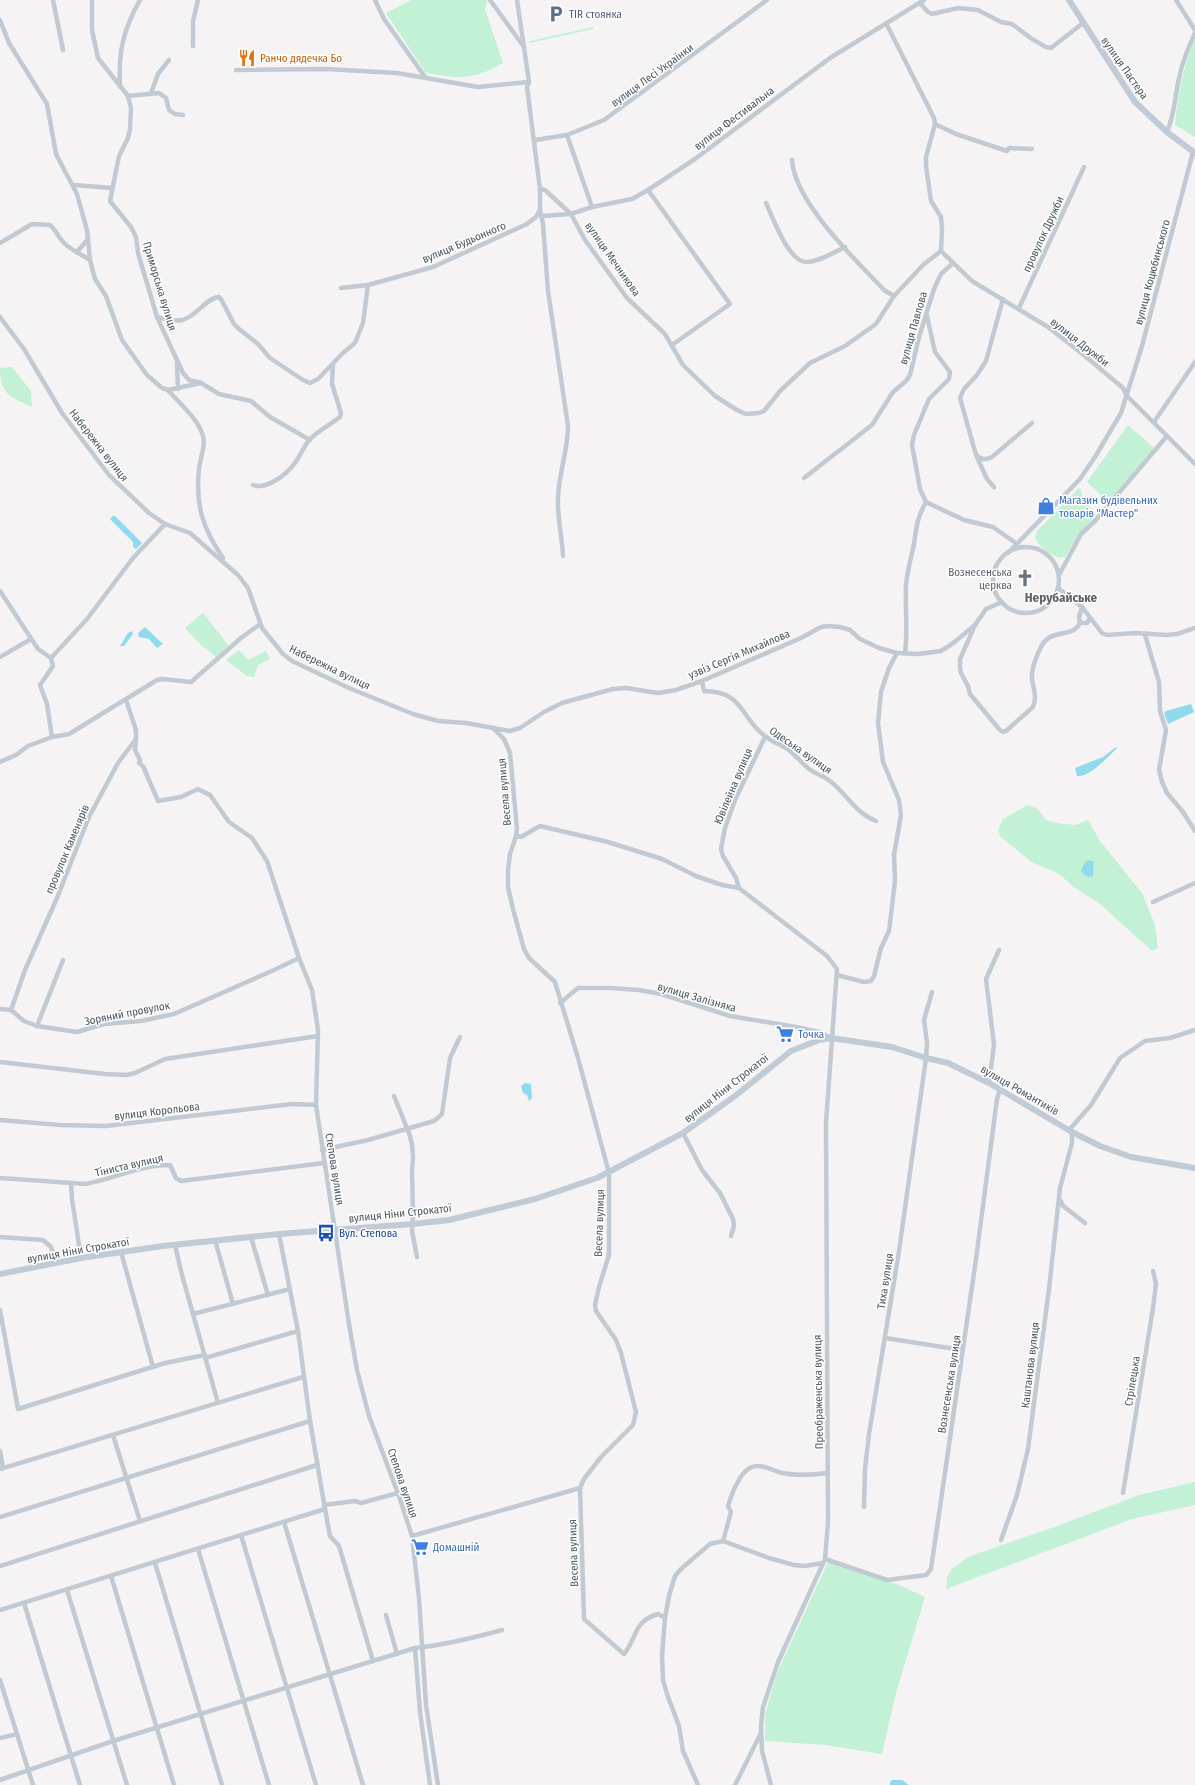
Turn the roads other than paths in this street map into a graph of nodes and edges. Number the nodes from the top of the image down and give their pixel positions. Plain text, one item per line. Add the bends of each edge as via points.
1 (53, 0) edge
2 (92, 0) edge
3 (140, 0) edge
4 (198, 0) edge
5 (375, 0) edge
6 (490, 0) edge
7 (517, 0) edge
8 (768, 0) edge
9 (1069, 0) edge
10 (1176, 0) edge
11 (922, 2) edge
12 (0, 20) edge
13 (886, 23) junction
14 (1083, 23) junction
15 (1195, 30) edge
16 (1195, 33) edge
17 (193, 46) dead end
18 (524, 48) junction
19 (63, 50) dead end
20 (169, 60) dead end
21 (236, 70) dead end
22 (424, 77) junction
23 (529, 82) junction
24 (120, 87) junction
25 (151, 93) junction
26 (128, 96) junction
27 (183, 115) dead end
28 (935, 124) junction
29 (1167, 132) junction
30 (567, 135) junction
31 (535, 140) junction
32 (1032, 150) dead end
33 (1194, 152) edge
34 (792, 160) dead end
35 (1084, 168) dead end
36 (73, 185) junction
37 (112, 188) junction
38 (540, 189) junction
39 (648, 190) junction
40 (766, 203) dead end
41 (592, 207) junction
42 (540, 210) junction
43 (571, 214) junction
44 (542, 216) junction
45 (88, 239) junction
46 (0, 243) edge
47 (844, 247) junction
48 (941, 250) junction
49 (77, 252) junction
50 (90, 260) junction
51 (953, 263) junction
52 (368, 285) junction
53 (341, 288) dead end
54 (894, 296) junction
55 (1003, 298) junction
56 (1019, 308) junction
57 (927, 316) junction
58 (0, 317) edge
59 (157, 317) junction
60 (672, 345) junction
61 (177, 358) junction
62 (1195, 362) edge
63 (334, 363) junction
64 (201, 383) junction
65 (178, 389) junction
66 (168, 390) junction
67 (1127, 396) junction
68 (1154, 422) junction
69 (1032, 423) dead end
70 (1167, 436) junction
71 (310, 440) junction
72 (976, 455) junction
73 (1195, 464) edge
74 (804, 478) dead end
75 (253, 485) dead end
76 (994, 487) dead end
77 (926, 502) junction
78 (165, 524) junction
79 (1017, 544) junction
80 (1008, 553) junction
81 (563, 556) dead end
82 (224, 562) junction
83 (1059, 575) junction
84 (1058, 588) junction
85 (0, 591) edge
86 (1002, 602) junction
87 (1082, 611) junction
88 (1090, 618) junction
89 (260, 624) junction
90 (975, 624) junction
91 (1080, 624) junction
92 (1195, 628) edge
93 (1145, 635) junction
94 (31, 639) junction
95 (897, 653) junction
96 (905, 653) junction
97 (0, 656) edge
98 (52, 658) junction
99 (702, 681) junction
100 (126, 700) junction
101 (494, 729) junction
102 (502, 730) joint
103 (510, 730) junction
104 (52, 737) junction
105 (765, 737) junction
106 (136, 739) junction
107 (504, 739) junction
108 (0, 762) edge
109 (876, 821) dead end
110 (1195, 831) edge
111 (516, 836) junction
112 (1195, 882) edge
113 (739, 888) junction
114 (1154, 902) dead end
115 (999, 950) dead end
116 (299, 958) junction
117 (63, 960) dead end
118 (837, 974) junction
119 (932, 992) dead end
120 (560, 1003) junction
121 (0, 1009) edge
122 (11, 1010) junction
123 (37, 1026) junction
124 (1195, 1030) edge
125 (318, 1036) junction
126 (460, 1037) dead end
127 (831, 1038) junction
128 (926, 1058) junction
129 (0, 1062) edge
130 (989, 1083) junction
131 (1000, 1090) junction
132 (394, 1096) dead end
133 (316, 1105) junction
134 (0, 1120) edge
135 (408, 1129) junction
136 (1070, 1131) junction
137 (683, 1133) junction
138 (322, 1150) junction
139 (324, 1163) junction
140 (1195, 1168) edge
141 (609, 1173) junction
142 (0, 1178) edge
143 (71, 1183) junction
144 (1060, 1197) junction
145 (1085, 1223) dead end
146 (413, 1224) junction
147 (335, 1229) junction
148 (279, 1234) junction
149 (731, 1236) dead end
150 (0, 1237) edge
151 (251, 1237) junction
152 (215, 1240) junction
153 (175, 1245) junction
154 (121, 1252) junction
155 (416, 1257) dead end
156 (81, 1258) junction
157 (57, 1263) junction
158 (1153, 1271) dead end
159 (0, 1274) edge
160 (290, 1289) junction
161 (268, 1295) junction
162 (233, 1304) junction
163 (0, 1310) edge
164 (193, 1314) junction
165 (298, 1331) junction
166 (885, 1338) junction
167 (963, 1347) junction
168 (205, 1356) junction
169 (153, 1367) junction
170 (303, 1377) junction
171 (218, 1403) junction
172 (310, 1421) junction
173 (113, 1435) junction
174 (0, 1450) edge
175 (317, 1465) junction
176 (2, 1468) edge
177 (828, 1473) junction
178 (127, 1478) junction
179 (580, 1488) junction
180 (398, 1493) junction
181 (1123, 1493) dead end
182 (324, 1507) junction
183 (864, 1507) dead end
184 (0, 1517) edge
185 (140, 1521) junction
186 (284, 1522) junction
187 (241, 1535) junction
188 (412, 1536) junction
189 (1001, 1540) dead end
190 (723, 1541) junction
191 (198, 1549) junction
192 (824, 1561) junction
193 (155, 1563) junction
194 (0, 1566) edge
195 (111, 1576) junction
196 (68, 1590) junction
197 (24, 1603) junction
198 (0, 1610) edge
199 (386, 1615) dead end
200 (665, 1618) junction
201 (502, 1630) dead end
202 (423, 1647) junction
203 (415, 1648) junction
204 (397, 1654) junction
205 (373, 1661) junction
206 (330, 1674) junction
207 (0, 1680) edge
208 (287, 1687) junction
209 (244, 1701) junction
210 (200, 1714) junction
211 (157, 1727) junction
212 (761, 1733) junction
213 (17, 1734) junction
214 (0, 1738) edge
215 (113, 1741) junction
216 (71, 1754) junction
217 (28, 1771) junction
218 (0, 1780) edge
219 (33, 1785) edge
220 (80, 1785) edge
221 (127, 1785) edge
222 (174, 1785) edge
223 (222, 1785) edge
224 (269, 1785) edge
225 (316, 1785) edge
226 (363, 1785) edge
227 (430, 1785) edge
228 (438, 1785) edge
229 (698, 1785) edge
230 (735, 1785) edge
231 (771, 1785) edge

1 - 19 street
2 - 24 street via 95,50 102,65
3 - 24 street via 122,42
4 - 17 street via 193,21
5 - 22 street via 384,20
6 - 18 street
7 - 18 street
8 - 30 street, вулиця Лесі Українки via 604,120
9 - 14 street, вулиця Пастера
10 - 15 street
11 - 13 street, вулиця Фестивальна
11 - 14 street via 932,14 958,8 978,10 1000,22 1012,24 1032,39 1051,48
12 - 36 street via 9,43 47,104 56,154
13 - 28 street via 915,78
13 - 39 street, вулиця Фестивальна via 830,58 695,159
14 - 29 street, вулиця Пастера via 1135,102
16 - 29 street via 1180,74
18 - 23 street
20 - 25 street via 158,74
21 - 22 street via 326,69 396,72
22 - 23 street via 478,87
23 - 31 street via 527,87
24 - 26 street
25 - 26 street
25 - 27 street via 163,94 169,110
26 - 37 street, Приморська вулиця via 132,120 128,138 119,156
28 - 32 street via 1007,151 1009,148
28 - 48 street via 926,166 931,201 941,217
29 - 33 street, вулиця Пастера
30 - 31 street, вулиця Лесі Українки
30 - 41 street
31 - 38 street
33 - 67 street, вулиця Коцюбинського
34 - 47 street via 800,185 818,218
35 - 56 street, провулок Дружби
36 - 37 street
36 - 45 street
37 - 59 street, Приморська вулиця via 110,201 136,237 138,253
38 - 42 street
38 - 43 street, вулиця Мечникова via 545,190
39 - 41 street, вулиця Фестивальна via 627,200
39 - 60 street via 730,304
40 - 47 street via 791,253 801,261 819,259
41 - 43 street, вулиця Фестивальна
42 - 44 street
42 - 52 street, вулиця Будьонного via 528,224 432,267
43 - 44 street, вулиця Фестивальна
43 - 60 street, вулиця Мечникова via 585,240 627,298 665,334
44 - 81 street via 548,291 568,426 568,441 558,496 558,524 562,536
45 - 49 street
45 - 50 street
46 - 49 street via 32,224 42,224 54,228 62,241 72,251
47 - 54 street via 884,290
48 - 51 street, вулиця Дружби
48 - 54 street, вулиця Мечникова
49 - 50 street
50 - 66 street via 95,279 106,296 122,340 147,375
51 - 55 street, вулиця Дружби via 972,281
51 - 57 street, вулиця Павлова via 941,274 937,282
52 - 53 street, вулиця Будьонного
52 - 63 street via 360,333 355,344
54 - 60 street, вулиця Мечникова via 876,324 845,346 810,363 781,390 764,412 759,414 746,414 715,396 683,365
55 - 56 street, вулиця Дружби
55 - 72 street via 986,361 960,398
56 - 67 street, вулиця Дружби via 1085,356 1122,388
57 - 74 street, вулиця Павлова via 906,381 893,392 872,425
57 - 77 street via 935,352 950,372 949,379 929,399 912,445 920,489
58 - 78 street, Набережна вулиця via 24,349 62,413 109,475 149,513
59 - 61 street, Приморська вулиця
59 - 63 street via 176,321 186,319 212,298 219,297 239,329 258,344 270,358 303,380 314,382
61 - 64 street, Приморська вулиця via 189,380
61 - 65 street
62 - 68 street
63 - 71 street via 332,384 340,417
64 - 65 street
64 - 71 street, Приморська вулиця via 219,394 251,401 270,417
65 - 66 street
66 - 82 street via 202,434 204,446 197,487 198,507 205,528
67 - 68 street, вулиця Дружби
67 - 79 street, вулиця Коцюбинського via 1121,413 1080,479
68 - 70 street, вулиця Дружби
69 - 72 street via 992,457 986,460
70 - 73 street, вулиця Дружби
70 - 83 street via 1081,534
71 - 75 street via 294,465 286,472 266,486
72 - 76 street via 987,479
77 - 79 street via 964,520 993,527
77 - 96 street via 918,516 906,583
78 - 82 street, Набережна вулиця via 190,533
78 - 98 street via 121,572 87,619
79 - 80 street, вулиця Коцюбинського
80 - 83 street via 1023,548 1040,551 1053,561
80 - 86 street via 1000,560 994,576 995,591
82 - 89 street, Набережна вулиця via 248,588
83 - 84 street
84 - 86 street via 1050,603 1042,610 1034,612 1014,611
84 - 87 street
85 - 94 street
86 - 90 street via 986,609
87 - 88 street
87 - 91 street via 1078,617
88 - 91 street via 1087,623
88 - 93 street via 1105,635
89 - 100 street via 191,682 157,680
89 - 101 street, Набережна вулиця via 268,638 283,654 349,688 395,708 429,719
90 - 91 street via 960,659 960,673 970,694 1003,732 1033,707 1036,693 1032,678 1034,663 1043,644 1056,634 1078,629
90 - 96 street, узвіз Сергія Михайлова via 941,651
92 - 93 street via 1177,634
93 - 110 street via 1159,682 1160,711 1166,730 1160,770 1162,782
94 - 97 street
94 - 98 street via 38,649
95 - 96 street, узвіз Сергія Михайлова
95 - 99 street, узвіз Сергія Михайлова via 860,639 850,630 821,627
95 - 118 street via 881,692 878,723 883,762 899,800 902,815 894,855 895,881 888,931 874,976 868,982
98 - 104 street via 53,666 40,685 47,704
99 - 103 street, узвіз Сергія Михайлова via 667,693 613,689 562,703 520,728
99 - 105 street, Одеська вулиця via 704,691 721,693 738,704
100 - 104 street via 69,734
100 - 106 street via 136,730
101 - 102 street, Набережна вулиця
101 - 107 street, Весела вулиця
102 - 103 street, узвіз Сергія Михайлова
103 - 107 street
104 - 108 street via 28,746
105 - 109 street, Одеська вулиця via 790,751 808,769 830,781 856,809
105 - 113 street, Ювілейна вулиця via 735,800 721,849
106 - 116 street, Степова вулиця via 135,750 139,763 143,766 158,801 202,790 210,795 229,822 252,838 266,861
106 - 122 street, провулок Каменярів via 118,763 89,817 25,970
107 - 111 street, Весела вулиця via 510,753
111 - 113 street via 521,837 540,826 608,842 662,859 696,876
111 - 120 street, Весела вулиця via 508,870 508,887 513,909 524,949 534,964 555,982
112 - 114 street
113 - 118 street via 827,956
115 - 130 street via 986,979 994,1045
116 - 123 street, Зоряний провулок via 174,1014 141,1021 104,1024 77,1032
116 - 125 street, Степова вулиця via 312,990
117 - 123 street
118 - 127 street, Преображенська вулиця
119 - 128 street, Тиха вулиця via 924,1020
120 - 127 street, вулиця Залізняка via 578,988 639,990 661,994 730,1016 819,1032
120 - 141 street, Весела вулиця via 578,1058
121 - 122 street
122 - 123 street, Зоряний провулок via 24,1021
124 - 136 street via 1170,1038 1145,1041 1120,1058 1091,1105
125 - 129 street via 165,1059 127,1075
125 - 133 street, Степова вулиця
126 - 135 street via 450,1058 442,1114 434,1121
127 - 128 street, вулиця Романтиків via 892,1047
127 - 137 street, вулиця Ніни Строкатої via 791,1051 730,1100
127 - 177 street, Преображенська вулиця via 826,1123
128 - 130 street, вулиця Романтиків via 948,1063
128 - 166 street, Тиха вулиця
130 - 131 street, вулиця Романтиків
131 - 136 street, вулиця Романтиків
131 - 167 street, Вознесенська вулиця via 996,1099
132 - 135 street
133 - 134 street, вулиця Корольова via 292,1104 106,1126
133 - 138 street, Степова вулиця
135 - 138 street
135 - 146 street via 413,1157
136 - 140 street, вулиця Романтиків via 1131,1158
136 - 144 street, Каштанова вулиця via 1072,1143
137 - 141 street, вулиця Ніни Строкатої
137 - 149 street via 702,1170 720,1193 733,1219
138 - 139 street, Степова вулиця
139 - 143 street, Тіниста вулиця via 181,1180 176,1178 172,1166 167,1165 97,1182
139 - 147 street, Степова вулиця
141 - 146 street, вулиця Ніни Строкатої via 573,1187 508,1206 464,1217
141 - 179 street, Весела вулиця via 609,1255 595,1305 621,1353 636,1412 633,1425 592,1468
142 - 143 street, Тіниста вулиця
143 - 156 street
144 - 145 street via 1062,1205
144 - 189 street, Каштанова вулиця via 1028,1449 1017,1495
146 - 147 street, вулиця Ніни Строкатої
146 - 155 street
147 - 148 street, вулиця Ніни Строкатої
147 - 180 street, Степова вулиця via 357,1370 370,1416
148 - 151 street, вулиця Ніни Строкатої
148 - 160 street
150 - 157 street via 43,1240 51,1247
151 - 152 street, вулиця Ніни Строкатої
151 - 161 street
152 - 153 street, вулиця Ніни Строкатої
152 - 162 street
153 - 154 street, вулиця Ніни Строкатої
153 - 164 street
154 - 156 street, вулиця Ніни Строкатої
154 - 169 street
156 - 157 street, вулиця Ніни Строкатої
157 - 159 street, вулиця Ніни Строкатої
158 - 181 street, Стрілецька via 1156,1284 1153,1308
160 - 161 street
160 - 165 street
161 - 162 street
162 - 164 street
163 - 169 street via 18,1409
164 - 168 street
165 - 168 street
165 - 170 street
166 - 167 street via 949,1348
166 - 183 street, Тиха вулиця via 865,1469
167 - 192 street, Вознесенська вулиця via 929,1573 887,1580
168 - 169 street
168 - 171 street
170 - 171 street
170 - 172 street
171 - 173 street
172 - 175 street
172 - 178 street
173 - 176 street
173 - 178 street
174 - 176 street
175 - 182 street
175 - 185 street
177 - 190 street via 782,1473 754,1466 742,1476 733,1493 728,1506 731,1512
177 - 192 street, Преображенська вулиця via 829,1513
178 - 184 street
178 - 185 street
179 - 188 street
179 - 200 street, Весела вулиця via 584,1620 624,1654 642,1623 658,1614
180 - 182 street
180 - 188 street, Степова вулиця
182 - 186 street
182 - 205 street via 330,1536 339,1546
185 - 194 street
186 - 187 street
186 - 206 street
187 - 191 street
187 - 208 street
188 - 202 street, Степова вулиця
190 - 192 street via 794,1565 805,1566
190 - 200 street via 710,1544 675,1576
191 - 193 street
191 - 209 street
192 - 212 street, Преображенська вулиця via 768,1689 763,1707
193 - 195 street
193 - 210 street
195 - 196 street
195 - 211 street
196 - 197 street
196 - 215 street
197 - 198 street
197 - 216 street
199 - 204 street
200 - 229 street via 663,1680 679,1726 683,1751
201 - 202 street via 469,1640
202 - 203 street
202 - 228 street, Степова вулиця via 426,1705
203 - 204 street
203 - 227 street
204 - 205 street
205 - 206 street
206 - 208 street
206 - 226 street
207 - 213 street
208 - 209 street
208 - 225 street
209 - 210 street
209 - 224 street
210 - 211 street
210 - 223 street
211 - 215 street
211 - 222 street
212 - 230 street, Преображенська вулиця
212 - 231 street, Преображенська вулиця via 762,1751
213 - 214 street
213 - 217 street
215 - 216 street
215 - 221 street
216 - 217 street
216 - 220 street
217 - 218 street
217 - 219 street

